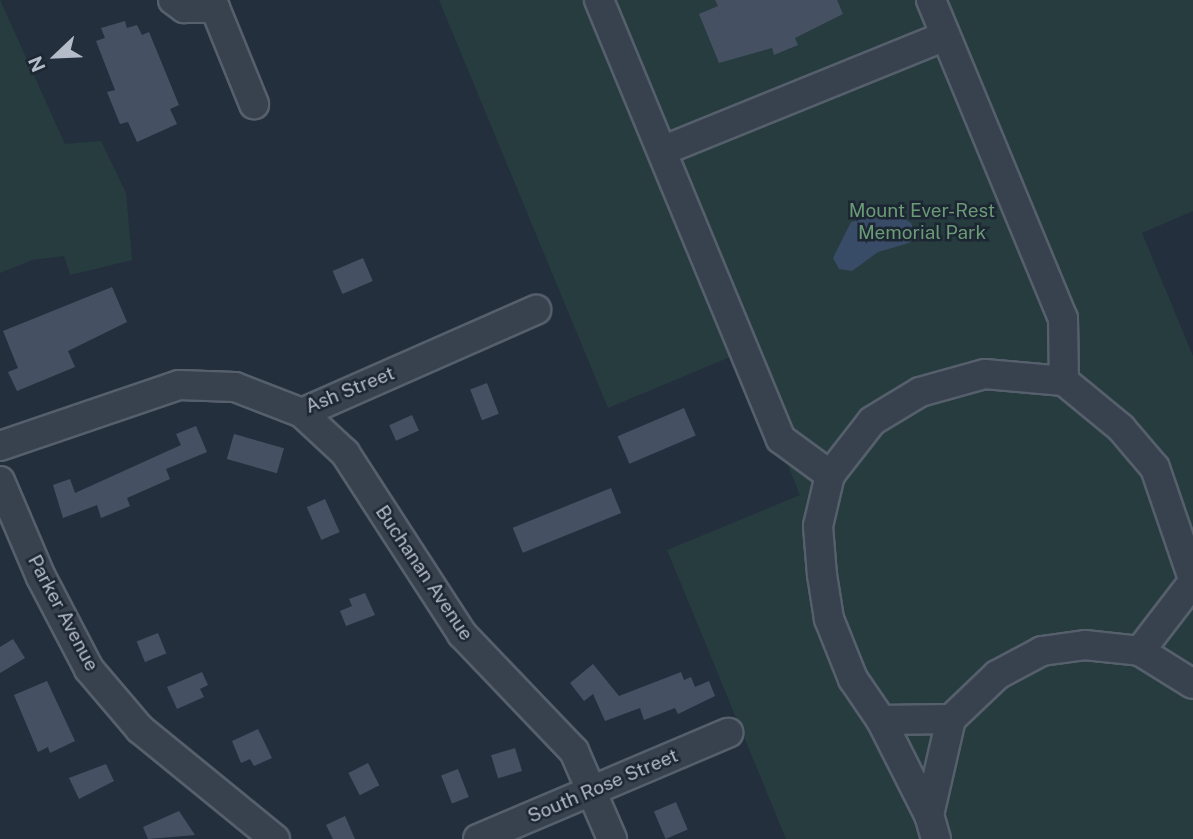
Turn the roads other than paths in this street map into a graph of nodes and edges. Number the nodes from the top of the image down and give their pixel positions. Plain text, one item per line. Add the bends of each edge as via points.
1 (173, 0) edge
2 (599, 0) edge
3 (931, 0) edge
4 (945, 36) junction
5 (254, 104) dead end
6 (662, 152) junction
7 (536, 310) dead end
8 (1064, 381) junction
9 (302, 412) junction
10 (0, 446) edge
11 (830, 475) junction
12 (0, 481) edge
13 (1193, 580) edge
14 (1140, 651) junction
15 (1193, 684) edge
16 (951, 719) junction
17 (880, 720) junction
18 (728, 733) dead end
19 (592, 790) junction
20 (933, 827) edge
21 (275, 839) edge
22 (478, 839) edge
23 (612, 839) edge

1 - 5 street via 184,8 215,8
2 - 6 street
3 - 4 street
4 - 6 street
4 - 8 street via 1063,318
6 - 11 street via 781,439
7 - 9 street, Ash Street
8 - 11 street via 985,374 920,392 872,421
8 - 13 street via 1121,428 1155,468
9 - 10 street, Ash Street via 235,387 179,385
9 - 19 street, Buchanan Avenue via 345,453 462,634 573,751
11 - 17 street via 818,526 829,619 853,679
12 - 21 street, Parker Avenue via 41,577 89,669 140,729
13 - 14 street
14 - 15 street
14 - 16 street via 1085,645 1042,650 997,675
16 - 17 street
16 - 20 street
17 - 20 street
18 - 19 street, South Rose Street
19 - 22 street, South Rose Street
19 - 23 street, Buchanan Avenue

